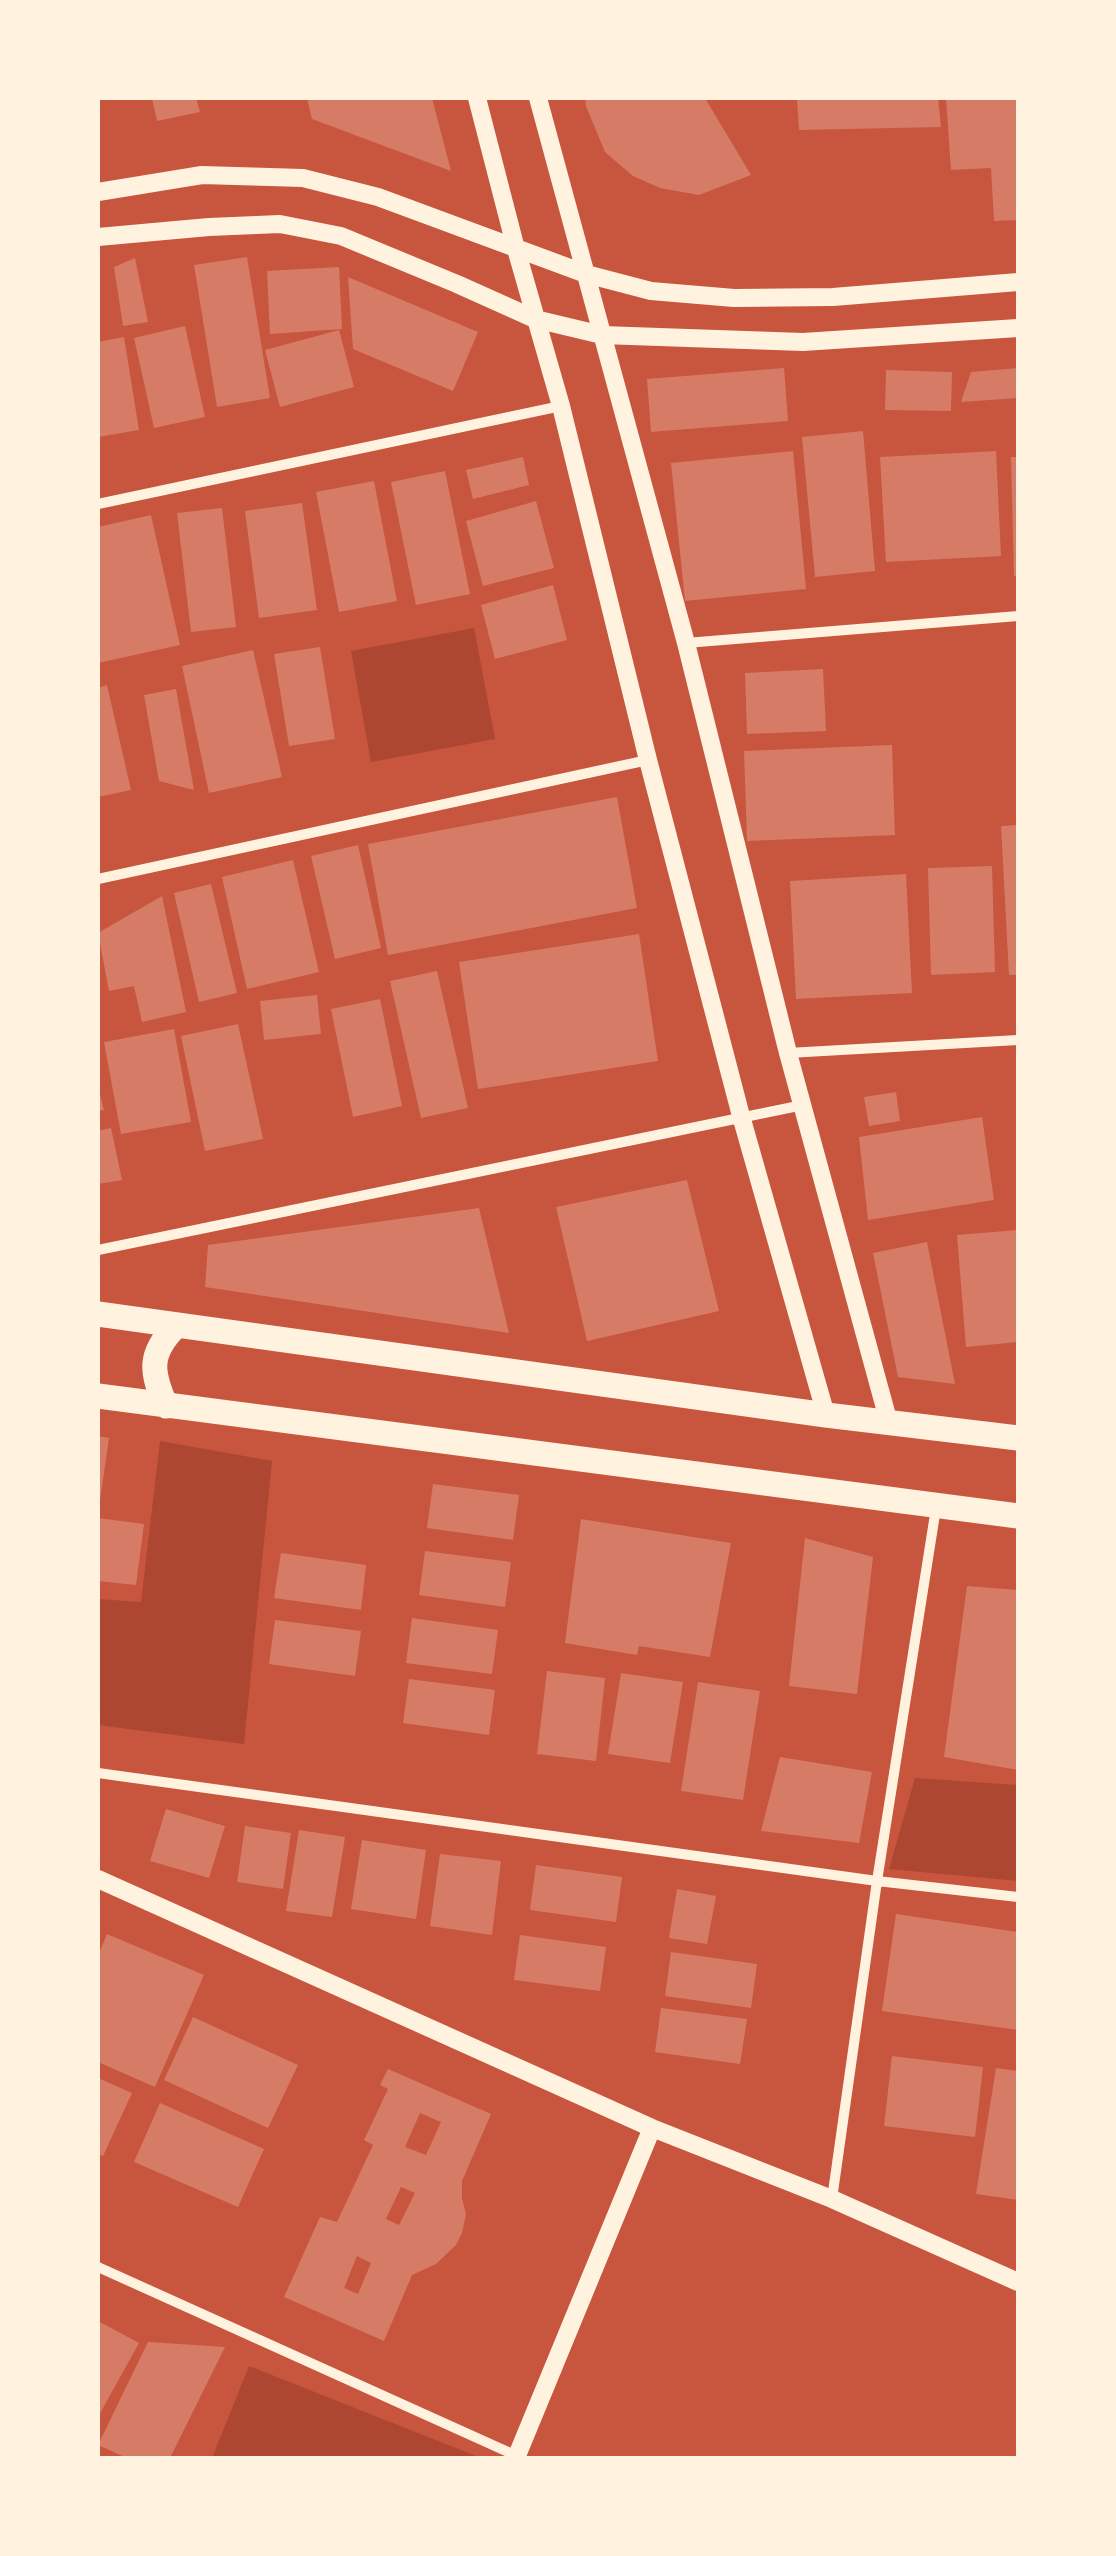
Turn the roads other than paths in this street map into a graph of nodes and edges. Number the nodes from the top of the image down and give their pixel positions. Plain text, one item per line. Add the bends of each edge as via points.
1 (478, 98) edge
2 (538, 98) edge
3 (98, 192) edge
4 (98, 237) edge
5 (516, 250) junction
6 (586, 274) junction
7 (1018, 282) edge
8 (535, 319) junction
9 (1018, 328) edge
10 (602, 335) junction
11 (561, 406) junction
12 (98, 504) edge
13 (1018, 616) edge
14 (686, 643) junction
15 (648, 760) junction
16 (98, 879) edge
17 (1018, 1040) edge
18 (788, 1053) junction
19 (803, 1105) junction
20 (742, 1116) junction
21 (98, 1250) edge
22 (98, 1314) edge
23 (176, 1326) junction
24 (98, 1396) edge
25 (166, 1406) junction
26 (826, 1415) junction
27 (890, 1423) junction
28 (1018, 1438) edge
29 (936, 1506) junction
30 (1018, 1516) edge
31 (98, 1774) edge
32 (98, 1879) edge
33 (878, 1881) junction
34 (1018, 1897) edge
35 (652, 2128) junction
36 (832, 2200) junction
37 (98, 2268) edge
38 (996, 2272) junction
39 (1018, 2272) edge
40 (1018, 2282) edge
41 (517, 2457) edge

1 - 5 street
2 - 6 street
3 - 5 street via 202,175 303,178 378,197
4 - 8 street via 280,224 342,236
5 - 6 street
5 - 8 street
6 - 7 street via 651,291 734,298
6 - 10 street
8 - 10 street
8 - 11 street
9 - 10 street via 804,342
10 - 14 street
11 - 12 street
11 - 15 street
13 - 14 street
14 - 18 street
15 - 16 street
15 - 20 street
17 - 18 street
18 - 19 street
19 - 20 street
19 - 27 street
20 - 21 street
20 - 26 street
22 - 23 main road
23 - 25 main road via 164,1338 154,1368
23 - 26 main road
24 - 25 main road
25 - 29 main road
26 - 27 main road
27 - 28 main road
29 - 30 main road
29 - 33 street
31 - 33 street
32 - 35 street
33 - 34 street
33 - 36 street
35 - 36 street
35 - 41 street
36 - 38 street
37 - 41 street
38 - 39 street
38 - 40 street

